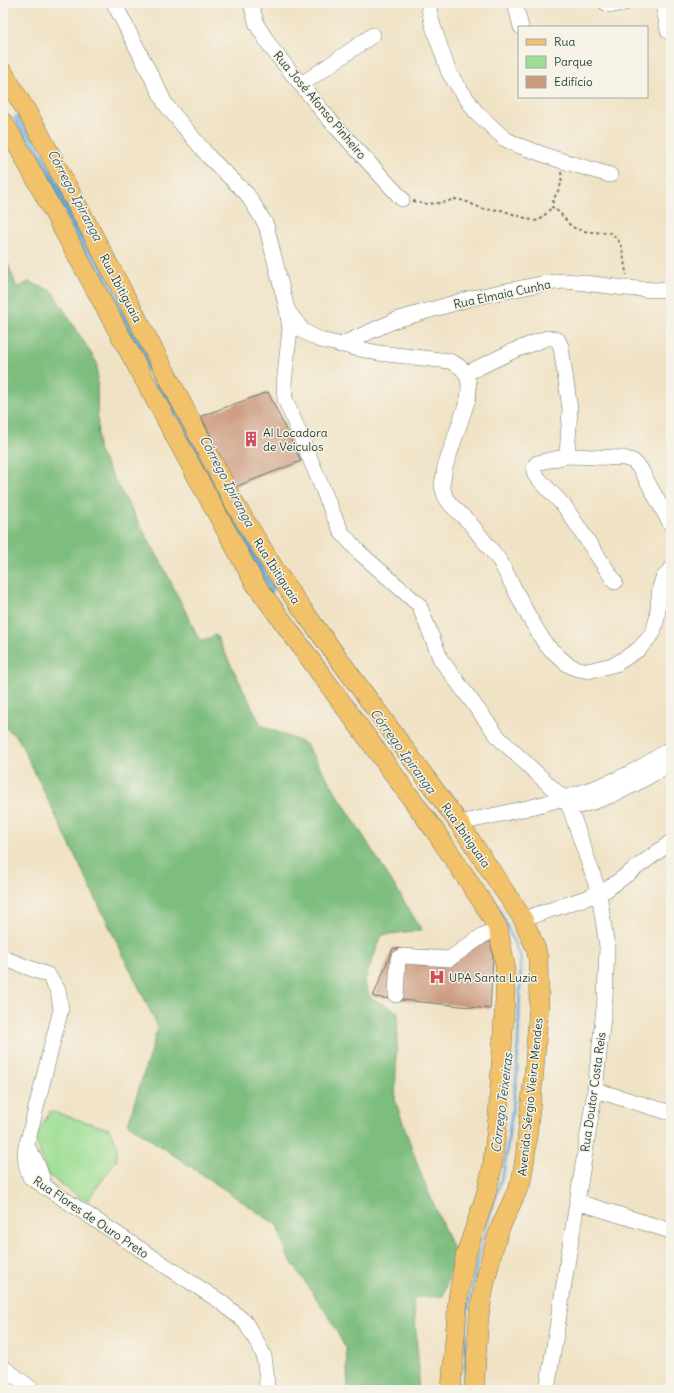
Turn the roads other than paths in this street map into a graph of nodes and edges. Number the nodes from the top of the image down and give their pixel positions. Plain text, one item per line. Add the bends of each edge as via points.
1 (114, 3) edge
2 (253, 3) edge
3 (428, 3) edge
4 (515, 3) edge
5 (606, 3) edge
6 (625, 3) edge
7 (663, 3) edge
8 (521, 26) edge
9 (668, 32) dead end
10 (373, 35) dead end
11 (3, 72) edge
12 (302, 84) junction
13 (3, 122) edge
14 (610, 174) dead end
15 (402, 199) road end
16 (671, 289) edge
17 (287, 309) junction
18 (340, 345) junction
19 (467, 373) junction
20 (568, 456) junction
21 (220, 497) junction
22 (671, 525) edge
23 (671, 569) edge
24 (615, 582) dead end
25 (671, 748) edge
26 (671, 763) edge
27 (567, 803) junction
28 (459, 823) junction
29 (671, 842) edge
30 (599, 893) junction
31 (505, 926) junction
32 (473, 952) dead end
33 (3, 958) edge
34 (396, 995) dead end
35 (594, 1090) junction
36 (671, 1113) edge
37 (578, 1202) junction
38 (671, 1231) edge
39 (3, 1367) edge
40 (33, 1390) edge
41 (266, 1390) edge
42 (451, 1390) edge
43 (474, 1390) edge
44 (547, 1390) edge

1 - 17 street via 166,105 209,157 247,194 266,225
2 - 12 street, Rua José Afonso Pinheiro via 257,25 272,49
3 - 14 street via 449,73 476,112 505,139 517,145
4 - 8 street
5 - 6 street
7 - 9 street
10 - 12 street
11 - 21 main road, Rua Ibitiguaia via 37,129
12 - 15 street, Rua José Afonso Pinheiro via 329,119
13 - 21 main road, Rua Ibitiguaia
16 - 18 street, Rua Elmaia Cunha via 634,289 563,281 541,284 472,298 396,320
17 - 18 street via 303,331 320,340
17 - 27 street via 290,329 284,384 285,399 342,533 359,552 419,605 441,660 456,681 499,738
18 - 19 street via 378,353 449,361 458,364
19 - 20 street via 547,338 558,340 570,409
19 - 23 street via 470,388 468,399 445,467 442,486 450,504 469,522 500,561 546,645 575,668 588,671 616,664 639,649 653,633 660,587 663,578
20 - 22 street via 624,458 633,461 640,468
20 - 24 street via 537,463 533,470 565,507
21 - 28 main road, Rua Ibitiguaia
21 - 31 main road, Rua Ibitiguaia via 254,582 435,831 483,903
25 - 27 street via 651,762
26 - 27 street via 607,798
27 - 28 street
27 - 30 street, Rua Doutor Costa Reis
28 - 31 main road, Rua Ibitiguaia
29 - 30 street
30 - 31 street
30 - 35 street, Rua Doutor Costa Reis via 607,947 605,999
31 - 32 street
31 - 34 street via 449,959 402,956 398,959
31 - 42 main road via 505,999 498,1117 492,1169 465,1257 458,1298
31 - 43 main road, Avenida Sérgio Vieira Mendes via 536,949 539,1004 521,1182 500,1228 485,1283 479,1316
33 - 41 street, Rua Flores de Ouro Preto via 48,975 58,990 61,1009 26,1145 26,1164 30,1177 221,1302 244,1322 264,1356
35 - 36 street
35 - 37 street, Rua Doutor Costa Reis
37 - 38 street
37 - 44 street, Rua Doutor Costa Reis
39 - 40 street

